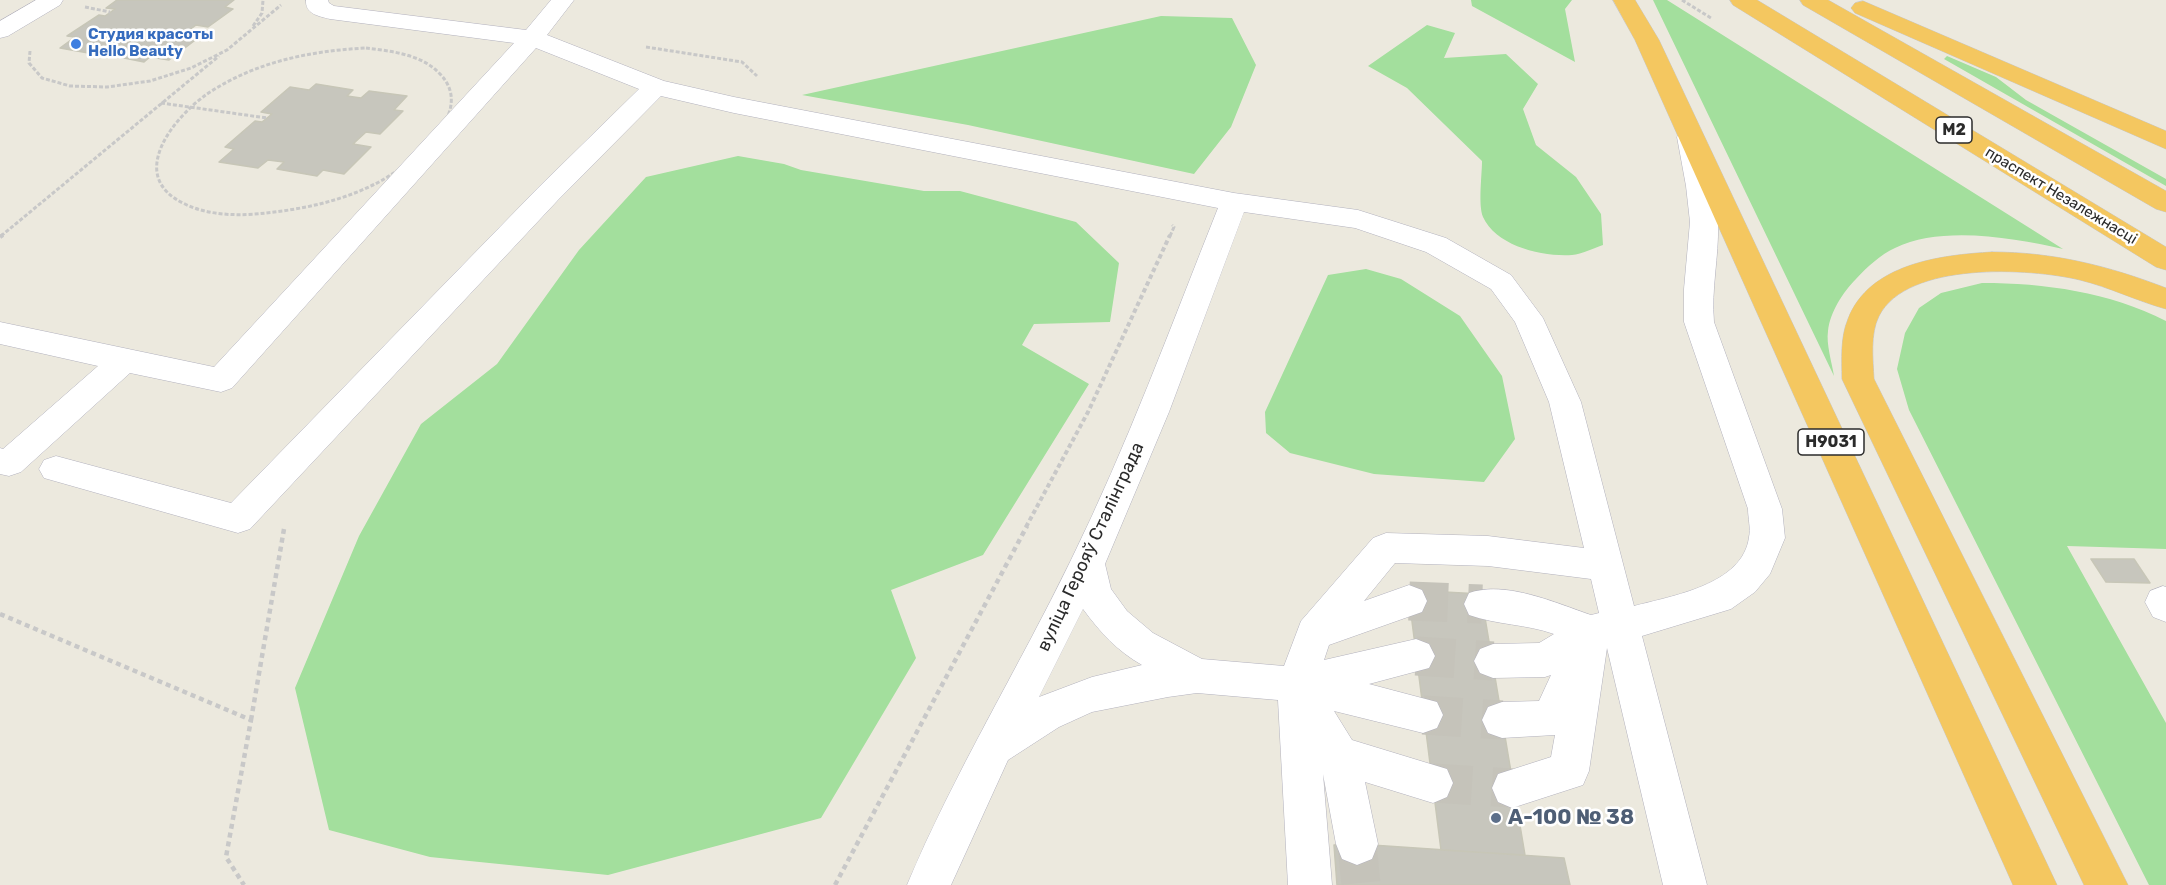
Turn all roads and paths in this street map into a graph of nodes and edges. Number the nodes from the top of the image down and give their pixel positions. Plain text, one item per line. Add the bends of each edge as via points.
1 (52, 0) edge
2 (263, 0) edge
3 (287, 0) edge
4 (317, 0) edge
5 (563, 0) edge
6 (1624, 0) edge
7 (1741, 0) edge
8 (1811, 0) edge
9 (1845, 0) edge
10 (0, 31) edge
11 (249, 31) junction
12 (532, 38) junction
13 (30, 44) dead end
14 (226, 50) junction
15 (656, 87) junction
16 (161, 103) junction
17 (189, 107) junction
18 (267, 118) dead end
19 (1689, 132) junction
20 (2166, 141) edge
21 (1234, 202) junction
22 (2166, 203) edge
23 (1166, 220) dead end
24 (0, 237) edge
25 (2166, 260) edge
26 (2166, 299) edge
27 (0, 333) edge
28 (124, 360) junction
29 (0, 461) edge
30 (56, 470) dead end
31 (285, 523) dead end
32 (1087, 564) junction
33 (1605, 566) junction
34 (1409, 601) tunnel mouth
35 (1482, 604) tunnel mouth
36 (0, 614) edge
37 (1606, 628) junction
38 (1314, 634) junction
39 (1416, 656) tunnel mouth
40 (1493, 661) tunnel mouth
41 (1197, 676) junction
42 (1296, 684) junction
43 (1423, 714) tunnel mouth
44 (252, 720) junction
45 (1502, 720) tunnel mouth
46 (993, 749) junction
47 (1339, 755) junction
48 (1432, 783) tunnel mouth
49 (1512, 788) tunnel mouth
50 (1357, 844) tunnel mouth
51 (244, 885) edge
52 (835, 885) edge
53 (929, 885) edge
54 (1310, 885) edge
55 (1685, 885) edge
56 (2035, 885) edge
57 (2106, 885) edge

1 - 10 street
2 - 11 path via 262,13
3 - 11 path
4 - 12 street via 318,7 330,12
5 - 12 street
6 - 19 highway, Н9031
7 - 25 highway, праспект Незалежнасці / М2
8 - 22 highway, М2
9 - 20 highway
11 - 14 path
12 - 15 street
12 - 28 street via 221,380
13 - 14 path via 29,63 42,78 70,86 107,87 150,81 191,68
14 - 16 path
15 - 21 street
15 - 30 street via 548,194 238,519
16 - 17 path
16 - 24 path
17 - 17 path via 166,132 155,159 160,182 180,201 202,209 258,215 317,205 356,192 398,171 432,142 450,114 450,88 435,67 406,53 366,48 321,51 246,74
17 - 18 path
19 - 37 street via 1704,233 1696,300 1699,322 1765,509 1767,538 1757,563 1718,598
19 - 56 highway, Н9031
21 - 32 street, вуліца Герояў Сталінграда via 1153,412
21 - 33 street via 1358,219 1436,245 1501,282 1528,318 1565,402
23 - 52 path via 1174,227 1088,412
26 - 57 highway, Н9031 via 2065,267 2013,262 1964,264 1930,269 1896,283 1873,301 1858,331 1858,379
27 - 28 street
28 - 29 street via 9,463
31 - 44 path
32 - 41 street via 1094,595 1114,622 1140,645
32 - 46 street, вуліца Герояў Сталінграда
33 - 37 street
33 - 38 street via 1488,551 1386,548
34 - 38 street
35 - 37 street via 1535,611
36 - 44 path
37 - 40 street via 1545,660
37 - 45 street via 1550,719
37 - 49 street via 1569,771
37 - 55 street
38 - 42 street
39 - 42 street
41 - 42 street
41 - 46 street via 1138,681 1069,701 1041,715
42 - 43 street
42 - 47 street
42 - 54 street
44 - 51 path via 226,857
46 - 53 street, вуліца Герояў Сталінграда
47 - 48 street
47 - 50 street

